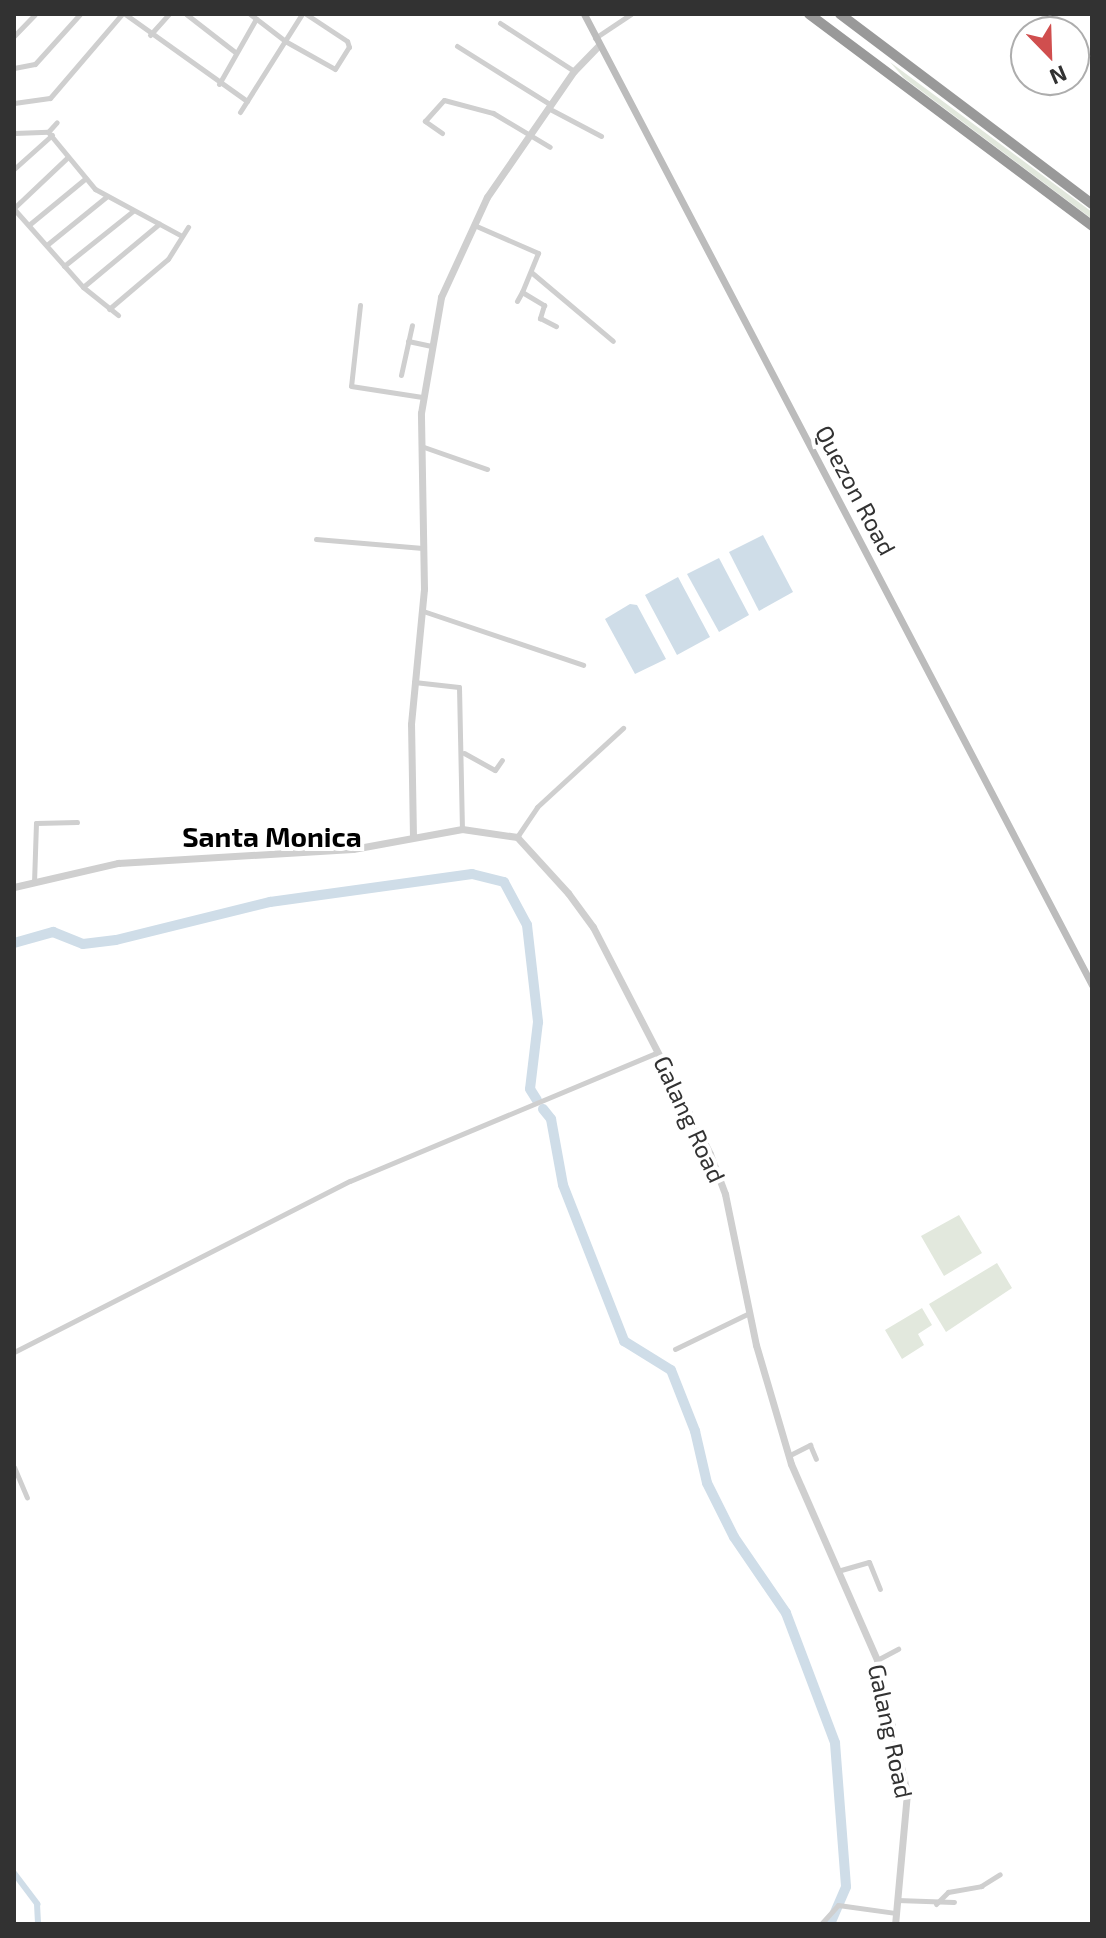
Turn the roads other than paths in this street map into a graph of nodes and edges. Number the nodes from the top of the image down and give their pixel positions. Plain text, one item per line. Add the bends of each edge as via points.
1 (35, 14) edge
2 (80, 14) edge
3 (124, 14) edge
4 (169, 14) edge
5 (186, 14) edge
6 (250, 14) edge
7 (304, 14) edge
8 (584, 14) edge
9 (631, 14) edge
10 (809, 14) edge
11 (840, 14) edge
12 (847, 14) edge
13 (256, 19) junction
14 (500, 23) dead end
15 (150, 35) junction
16 (14, 36) edge
17 (285, 41) junction
18 (597, 42) junction
19 (457, 46) dead end
20 (235, 52) junction
21 (14, 68) edge
22 (574, 71) junction
23 (925, 80) junction
24 (219, 84) junction
25 (247, 101) junction
26 (14, 103) edge
27 (550, 107) junction
28 (240, 112) dead end
29 (57, 122) dead end
30 (14, 133) edge
31 (50, 133) junction
32 (442, 133) dead end
33 (529, 135) junction
34 (601, 136) dead end
35 (550, 147) dead end
36 (68, 157) junction
37 (14, 169) edge
38 (86, 178) junction
39 (106, 197) junction
40 (1092, 204) edge
41 (14, 208) edge
42 (133, 211) junction
43 (30, 224) junction
44 (159, 224) junction
45 (473, 225) junction
46 (1092, 226) edge
47 (188, 227) dead end
48 (180, 235) junction
49 (47, 244) junction
50 (64, 266) junction
51 (531, 272) junction
52 (83, 287) junction
53 (522, 292) junction
54 (517, 301) dead end
55 (360, 305) dead end
56 (109, 309) junction
57 (118, 315) dead end
58 (412, 325) dead end
59 (556, 326) dead end
60 (408, 341) junction
61 (613, 341) dead end
62 (431, 346) junction
63 (401, 375) dead end
64 (422, 397) junction
65 (420, 445) junction
66 (487, 469) dead end
67 (316, 539) dead end
68 (424, 548) junction
69 (423, 611) junction
70 (583, 665) dead end
71 (413, 682) junction
72 (623, 728) dead end
73 (463, 753) junction
74 (502, 760) dead end
75 (77, 822) dead end
76 (462, 829) junction
77 (413, 837) junction
78 (517, 837) junction
79 (34, 884) junction
80 (14, 887) edge
81 (1092, 985) edge
82 (659, 1052) junction
83 (750, 1313) junction
84 (675, 1349) dead end
85 (14, 1352) edge
86 (788, 1456) junction
87 (816, 1459) dead end
88 (14, 1467) edge
89 (27, 1497) dead end
90 (841, 1570) junction
91 (880, 1589) dead end
92 (898, 1649) dead end
93 (877, 1660) junction
94 (1000, 1874) dead end
95 (897, 1900) junction
96 (954, 1902) dead end
97 (936, 1904) junction
98 (896, 1913) junction
99 (821, 1924) edge
100 (895, 1924) edge

1 - 16 street
2 - 21 street via 35,64
3 - 15 street
3 - 26 street via 50,98
4 - 15 street
5 - 20 street
6 - 13 street
7 - 17 street
7 - 17 street via 349,44 335,69
8 - 18 main road, Quezon Road
9 - 18 street
10 - 46 highway
11 - 23 highway
12 - 23 highway
13 - 17 street
13 - 20 street
14 - 22 street
15 - 24 street
17 - 25 street
18 - 22 street
18 - 81 main road, Quezon Road
19 - 27 street
20 - 24 street
22 - 27 street
23 - 40 highway
24 - 25 street
25 - 28 street
27 - 33 street
27 - 34 street
29 - 31 street
30 - 31 street
31 - 36 street
31 - 37 street
32 - 33 street via 425,121 444,100 493,113
33 - 35 street
33 - 45 street
36 - 38 street
36 - 41 street
38 - 39 street
38 - 43 street
39 - 42 street
39 - 49 street
41 - 43 street
42 - 44 street
42 - 50 street
43 - 49 street
44 - 48 street
44 - 52 street
45 - 51 street via 538,253
45 - 62 street via 441,297
47 - 48 street
48 - 56 street via 168,259
49 - 50 street
50 - 52 street
51 - 53 street
51 - 61 street
52 - 56 street
53 - 54 street
53 - 59 street via 544,305 540,318
55 - 64 street via 351,386
56 - 57 street
58 - 60 street
60 - 62 street
60 - 63 street
62 - 64 street
64 - 65 street
65 - 66 street
65 - 68 street
67 - 68 street
68 - 69 street
69 - 70 street
69 - 71 street
71 - 73 street via 459,687
71 - 77 street
72 - 78 street via 537,807
73 - 74 street via 495,770
73 - 76 street
75 - 79 street via 36,823
76 - 77 street
76 - 78 street
77 - 79 street via 353,849 118,863
78 - 82 street, Galang Road via 593,927
79 - 80 street
82 - 83 street, Galang Road via 725,1194
82 - 85 street via 350,1181
83 - 84 street
83 - 86 street, Galang Road
86 - 87 street via 810,1445
86 - 90 street, Galang Road
88 - 89 street
90 - 91 street via 869,1562
90 - 93 street, Galang Road
92 - 93 street
93 - 95 street, Galang Road via 907,1793
94 - 97 street via 981,1886 948,1892
95 - 97 street
95 - 98 street, Galang Road
96 - 97 street
98 - 99 street via 838,1905
98 - 100 street, Galang Road

